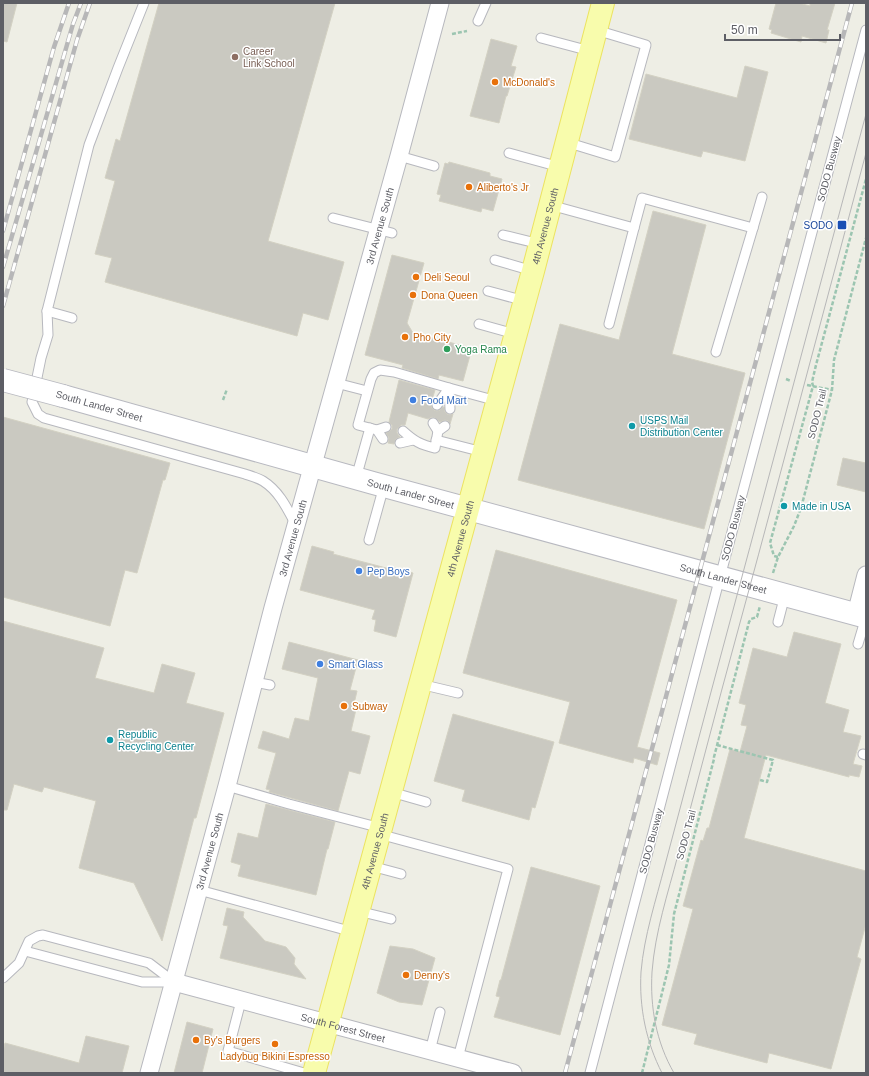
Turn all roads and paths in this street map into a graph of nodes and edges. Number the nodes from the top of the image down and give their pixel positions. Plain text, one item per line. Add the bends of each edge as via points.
1 (144, 3) edge
2 (440, 3) edge
3 (486, 3) edge
4 (603, 3) edge
5 (478, 21) dead end
6 (596, 30) junction
7 (866, 30) edge
8 (467, 31) dead end
9 (452, 34) dead end
10 (541, 38) dead end
11 (590, 51) junction
12 (566, 142) junction
13 (509, 153) dead end
14 (399, 156) junction
15 (434, 166) dead end
16 (560, 167) junction
17 (866, 179) edge
18 (762, 197) dead end
19 (550, 205) junction
20 (333, 218) dead end
21 (634, 228) junction
22 (753, 228) junction
23 (385, 231) junction
24 (503, 235) dead end
25 (866, 238) edge
26 (540, 244) junction
27 (495, 260) dead end
28 (533, 271) junction
29 (488, 291) dead end
30 (525, 301) junction
31 (47, 311) junction
32 (72, 318) dead end
33 (479, 324) dead end
34 (609, 324) dead end
35 (515, 334) junction
36 (716, 352) dead end
37 (786, 379) dead end
38 (3, 380) edge
39 (791, 381) dead end
40 (336, 383) junction
41 (807, 385) dead end
42 (813, 386) junction
43 (449, 388) junction
44 (227, 389) dead end
45 (832, 390) junction
46 (368, 391) junction
47 (224, 400) dead end
48 (497, 401) junction
49 (438, 405) dead end
50 (450, 409) dead end
51 (433, 422) dead end
52 (386, 427) dead end
53 (373, 429) junction
54 (404, 431) dead end
55 (440, 433) junction
56 (383, 439) dead end
57 (413, 440) junction
58 (400, 443) dead end
59 (483, 452) junction
60 (313, 466) junction
61 (356, 478) junction
62 (384, 486) junction
63 (467, 509) junction
64 (296, 526) junction
65 (369, 540) dead end
66 (778, 557) junction
67 (776, 566) dead end
68 (866, 575) edge
69 (720, 577) junction
70 (785, 595) junction
71 (759, 608) dead end
72 (863, 616) edge
73 (778, 622) dead end
74 (858, 644) dead end
75 (420, 684) junction
76 (458, 693) dead end
77 (717, 744) junction
78 (760, 780) dead end
79 (227, 786) junction
80 (391, 792) junction
81 (426, 802) dead end
82 (380, 831) junction
83 (370, 866) junction
84 (401, 874) dead end
85 (199, 890) junction
86 (358, 911) junction
87 (391, 919) dead end
88 (353, 932) junction
89 (25, 951) junction
90 (3, 978) edge
91 (174, 982) junction
92 (241, 1001) junction
93 (440, 1012) dead end
94 (328, 1024) junction
95 (430, 1051) junction
96 (458, 1058) junction
97 (149, 1073) edge
98 (304, 1073) edge
99 (314, 1073) edge
100 (513, 1073) edge
101 (590, 1073) edge
102 (642, 1073) edge

1 - 31 lane via 89,145
2 - 14 street, 3rd Avenue South
3 - 5 lane
4 - 6 main road, 4th Avenue South
6 - 11 main road, 4th Avenue South
6 - 12 lane via 646,45 616,157
7 - 69 lane, SODO Busway
8 - 9 path
10 - 11 lane
11 - 12 main road, 4th Avenue South
12 - 16 main road, 4th Avenue South
13 - 16 lane
14 - 15 lane
14 - 23 street, 3rd Avenue South
16 - 19 main road, 4th Avenue South
17 - 42 path
18 - 22 lane
19 - 21 lane
19 - 26 main road, 4th Avenue South
20 - 23 lane
21 - 22 lane via 642,198
21 - 34 lane
22 - 36 lane
23 - 40 street, 3rd Avenue South
24 - 26 lane
25 - 45 path, SODO Trail via 834,360
26 - 28 main road, 4th Avenue South
27 - 28 lane
28 - 30 main road, 4th Avenue South
29 - 30 lane
30 - 35 main road, 4th Avenue South
31 - 32 lane
31 - 64 lane via 48,335 32,402 38,414 44,418 263,481 285,504
33 - 35 lane
35 - 48 main road, 4th Avenue South
37 - 39 path
38 - 60 main road, South Lander Street, bridge
40 - 46 lane
40 - 60 street, 3rd Avenue South
41 - 42 path
42 - 45 path
42 - 66 path via 771,535 770,543 774,556
43 - 46 lane via 380,370 374,373
43 - 48 lane
43 - 49 lane
43 - 50 lane
44 - 47 path
45 - 66 path, SODO Trail via 801,508
46 - 53 lane via 358,425
48 - 59 main road, 4th Avenue South
51 - 55 lane
52 - 53 lane
53 - 56 lane
53 - 61 lane
54 - 57 lane
55 - 57 lane via 435,448
55 - 59 lane
57 - 58 lane
59 - 63 main road, 4th Avenue South
60 - 61 main road, South Lander Street
60 - 64 street, 3rd Avenue South
61 - 62 main road, South Lander Street
62 - 63 main road, South Lander Street
62 - 65 lane
63 - 69 main road, South Lander Street
63 - 75 main road, 4th Avenue South
64 - 79 street, 3rd Avenue South via 273,608 262,684
66 - 67 path, SODO Trail
68 - 72 street
69 - 70 main road, South Lander Street
69 - 101 lane, SODO Busway
70 - 72 main road, South Lander Street
70 - 73 lane
71 - 77 path, SODO Trail via 757,617 749,622
72 - 74 lane
75 - 76 lane
75 - 80 main road, 4th Avenue South
77 - 78 path via 773,760 767,782
77 - 102 path, SODO Trail via 674,914 669,965
79 - 82 lane
79 - 85 street, 3rd Avenue South
80 - 81 lane
80 - 82 main road, 4th Avenue South
82 - 83 main road, 4th Avenue South
82 - 96 lane via 508,869
83 - 84 lane
83 - 86 main road, 4th Avenue South
85 - 88 lane
85 - 91 street, 3rd Avenue South
86 - 87 lane
86 - 88 main road, 4th Avenue South
88 - 94 main road, 4th Avenue South
89 - 90 lane via 19,963
89 - 91 lane via 142,982
89 - 91 lane via 29,941 43,935 149,963
91 - 92 street, South Forest Street
91 - 97 street, 3rd Avenue South
92 - 94 street, South Forest Street
92 - 98 lane via 228,1052
93 - 95 lane
94 - 95 street, South Forest Street
94 - 99 main road, 4th Avenue South
95 - 96 street, South Forest Street
96 - 100 street, South Forest Street

